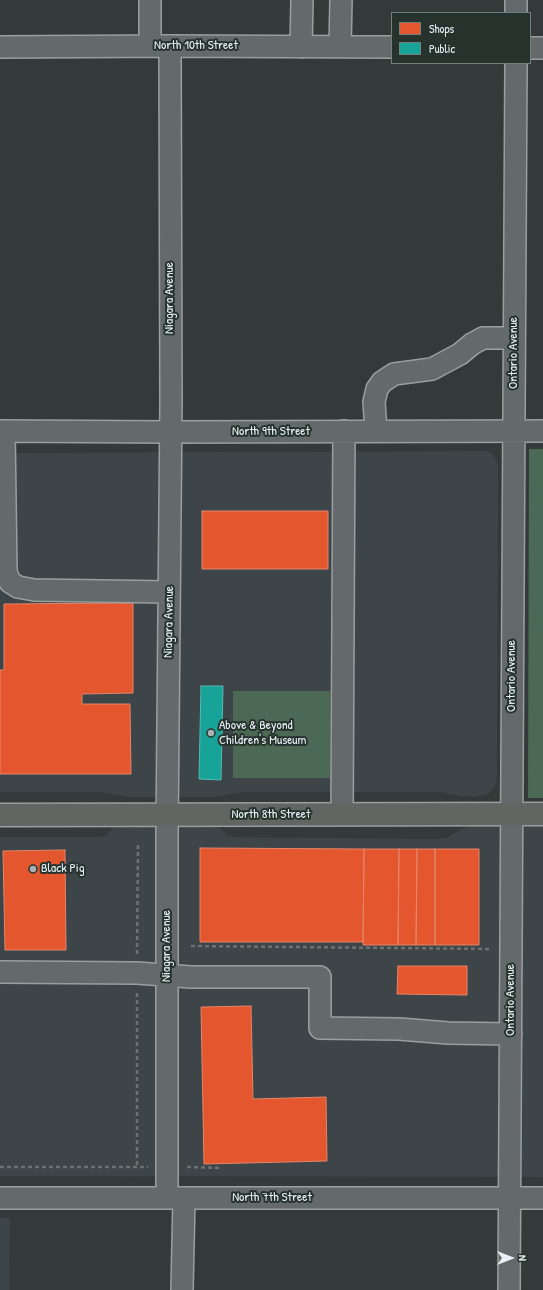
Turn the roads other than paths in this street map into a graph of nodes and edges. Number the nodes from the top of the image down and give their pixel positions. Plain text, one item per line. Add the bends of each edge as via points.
1 (150, 0) edge
2 (302, 0) edge
3 (341, 0) edge
4 (516, 0) edge
5 (516, 12) edge
6 (160, 46) junction
7 (0, 47) edge
8 (302, 47) junction
9 (340, 47) junction
10 (391, 47) edge
11 (531, 48) edge
12 (543, 48) edge
13 (516, 64) edge
14 (513, 338) junction
15 (2, 431) edge
16 (344, 431) junction
17 (376, 431) junction
18 (514, 431) junction
19 (543, 431) edge
20 (170, 432) junction
21 (169, 592) junction
22 (342, 814) junction
23 (512, 814) junction
24 (543, 814) edge
25 (0, 815) edge
26 (167, 815) junction
27 (0, 972) edge
28 (167, 976) junction
29 (511, 1034) junction
30 (0, 1198) edge
31 (176, 1198) junction
32 (510, 1198) junction
33 (543, 1198) edge
34 (182, 1290) edge
35 (509, 1290) edge

1 - 6 street, Niagara Avenue
2 - 8 street
3 - 9 street
4 - 5 street
6 - 7 street, North 10th Street
6 - 8 street, North 10th Street
6 - 20 street, Niagara Avenue
8 - 9 street, North 10th Street
9 - 10 street, North 10th Street
11 - 12 street
13 - 14 street, Ontario Avenue
14 - 17 street via 483,338 432,369 394,374 382,382 377,389 374,402
14 - 18 street, Ontario Avenue
15 - 20 street, North 9th Street
15 - 21 street via 6,572 10,582 18,587 34,590
16 - 17 street, North 9th Street
16 - 20 street, North 9th Street
16 - 22 street
17 - 18 street, North 9th Street
18 - 19 street, North 9th Street
18 - 23 street, Ontario Avenue
20 - 21 street, Niagara Avenue
21 - 26 street, Niagara Avenue
22 - 23 main road, North 8th Street
22 - 26 main road, North 8th Street
23 - 24 main road, North 8th Street
23 - 29 street, Ontario Avenue
25 - 26 main road, North 8th Street
26 - 28 street, Niagara Avenue
27 - 28 street via 137,973
28 - 29 street via 320,977 320,1028
28 - 31 street, Niagara Avenue via 167,1167
29 - 32 street, Ontario Avenue
30 - 31 street, North 7th Street
31 - 32 street, North 7th Street
31 - 34 street, Niagara Avenue
32 - 33 street, North 7th Street
32 - 35 street, Ontario Avenue

